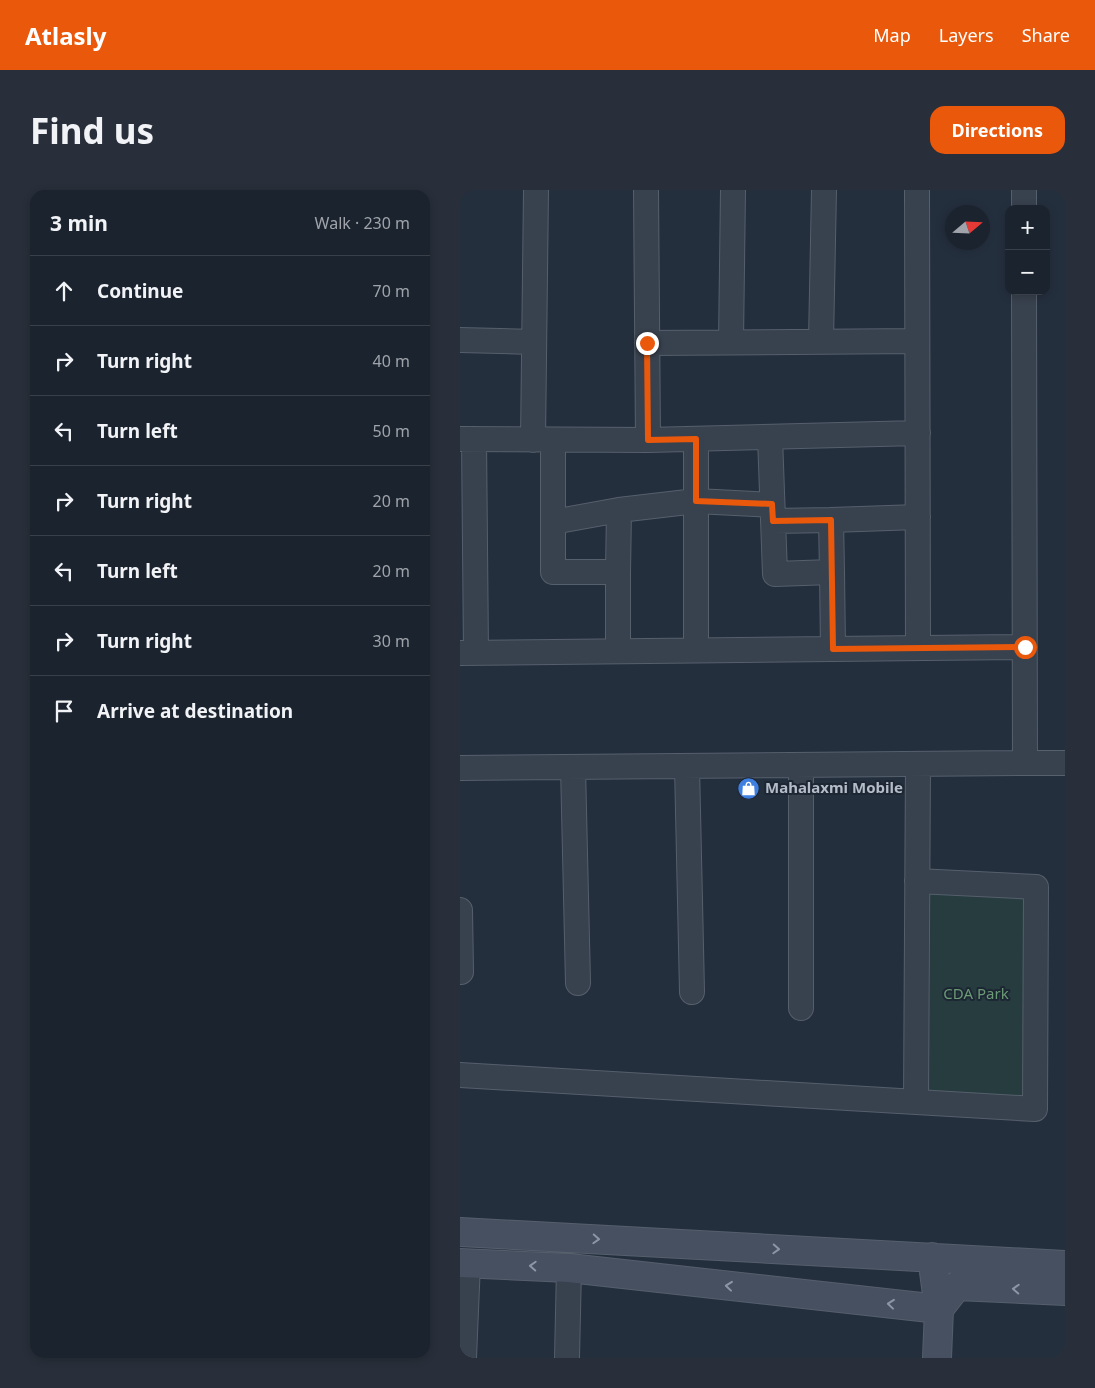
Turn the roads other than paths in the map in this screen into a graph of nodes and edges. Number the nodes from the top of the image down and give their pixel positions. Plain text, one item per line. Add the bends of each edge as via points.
1 (536, 190) edge
2 (646, 190) edge
3 (733, 190) edge
4 (824, 190) edge
5 (917, 190) edge
6 (1024, 190) edge
7 (1024, 205) edge
8 (1024, 295) edge
9 (460, 340) edge
10 (917, 340) junction
11 (821, 341) junction
12 (534, 342) junction
13 (731, 342) junction
14 (647, 343) junction
15 (918, 433) junction
16 (770, 437) junction
17 (467, 439) edge
18 (696, 439) junction
19 (543, 440) junction
20 (648, 440) junction
21 (696, 501) junction
22 (619, 510) junction
23 (773, 513) junction
24 (918, 517) junction
25 (831, 520) junction
26 (553, 522) junction
27 (618, 572) junction
28 (832, 572) junction
29 (1025, 647) junction
30 (918, 648) junction
31 (833, 649) junction
32 (696, 650) junction
33 (618, 651) junction
34 (468, 653) edge
35 (1065, 763) edge
36 (918, 764) junction
37 (1025, 764) junction
38 (801, 765) junction
39 (688, 766) junction
40 (573, 767) junction
41 (460, 768) edge
42 (917, 881) junction
43 (460, 910) edge
44 (461, 972) dead end
45 (578, 983) dead end
46 (692, 992) dead end
47 (801, 1008) dead end
48 (460, 1075) edge
49 (916, 1102) junction
50 (460, 1232) edge
51 (932, 1257) junction
52 (464, 1263) edge
53 (1065, 1265) edge
54 (569, 1268) junction
55 (1065, 1291) edge
56 (939, 1310) junction
57 (464, 1358) edge
58 (567, 1358) edge
59 (937, 1358) edge

1 - 12 street
2 - 14 street
3 - 13 street
4 - 11 street
5 - 10 street
6 - 7 street
8 - 29 street
9 - 12 street
10 - 11 street
10 - 15 street
11 - 13 street
12 - 19 street
13 - 14 street
14 - 20 street
15 - 16 street
15 - 24 street
16 - 18 street
16 - 23 street
17 - 19 street
17 - 34 street
18 - 20 street
18 - 21 street
19 - 20 street
19 - 26 street
21 - 22 street
21 - 23 street
21 - 32 street
22 - 26 street
22 - 27 street
23 - 25 street
23 - 28 street via 775,574
24 - 25 street
24 - 30 street
25 - 28 street
26 - 27 street via 553,572
27 - 33 street
28 - 31 street
29 - 30 street
29 - 37 street
30 - 31 street
31 - 32 street
32 - 33 street
33 - 34 street
35 - 37 street
36 - 37 street
36 - 38 street
36 - 42 street
38 - 39 street
38 - 47 street
39 - 40 street
39 - 46 street
40 - 41 street
40 - 45 street
42 - 49 street
42 - 49 street via 1036,887 1035,1109
43 - 44 street
48 - 49 street
50 -> 51 street
51 - 53 street
51 - 56 street
54 -> 52 street
52 - 57 street
56 -> 54 street
54 - 58 street
55 -> 56 street via 957,1286
56 - 59 street

